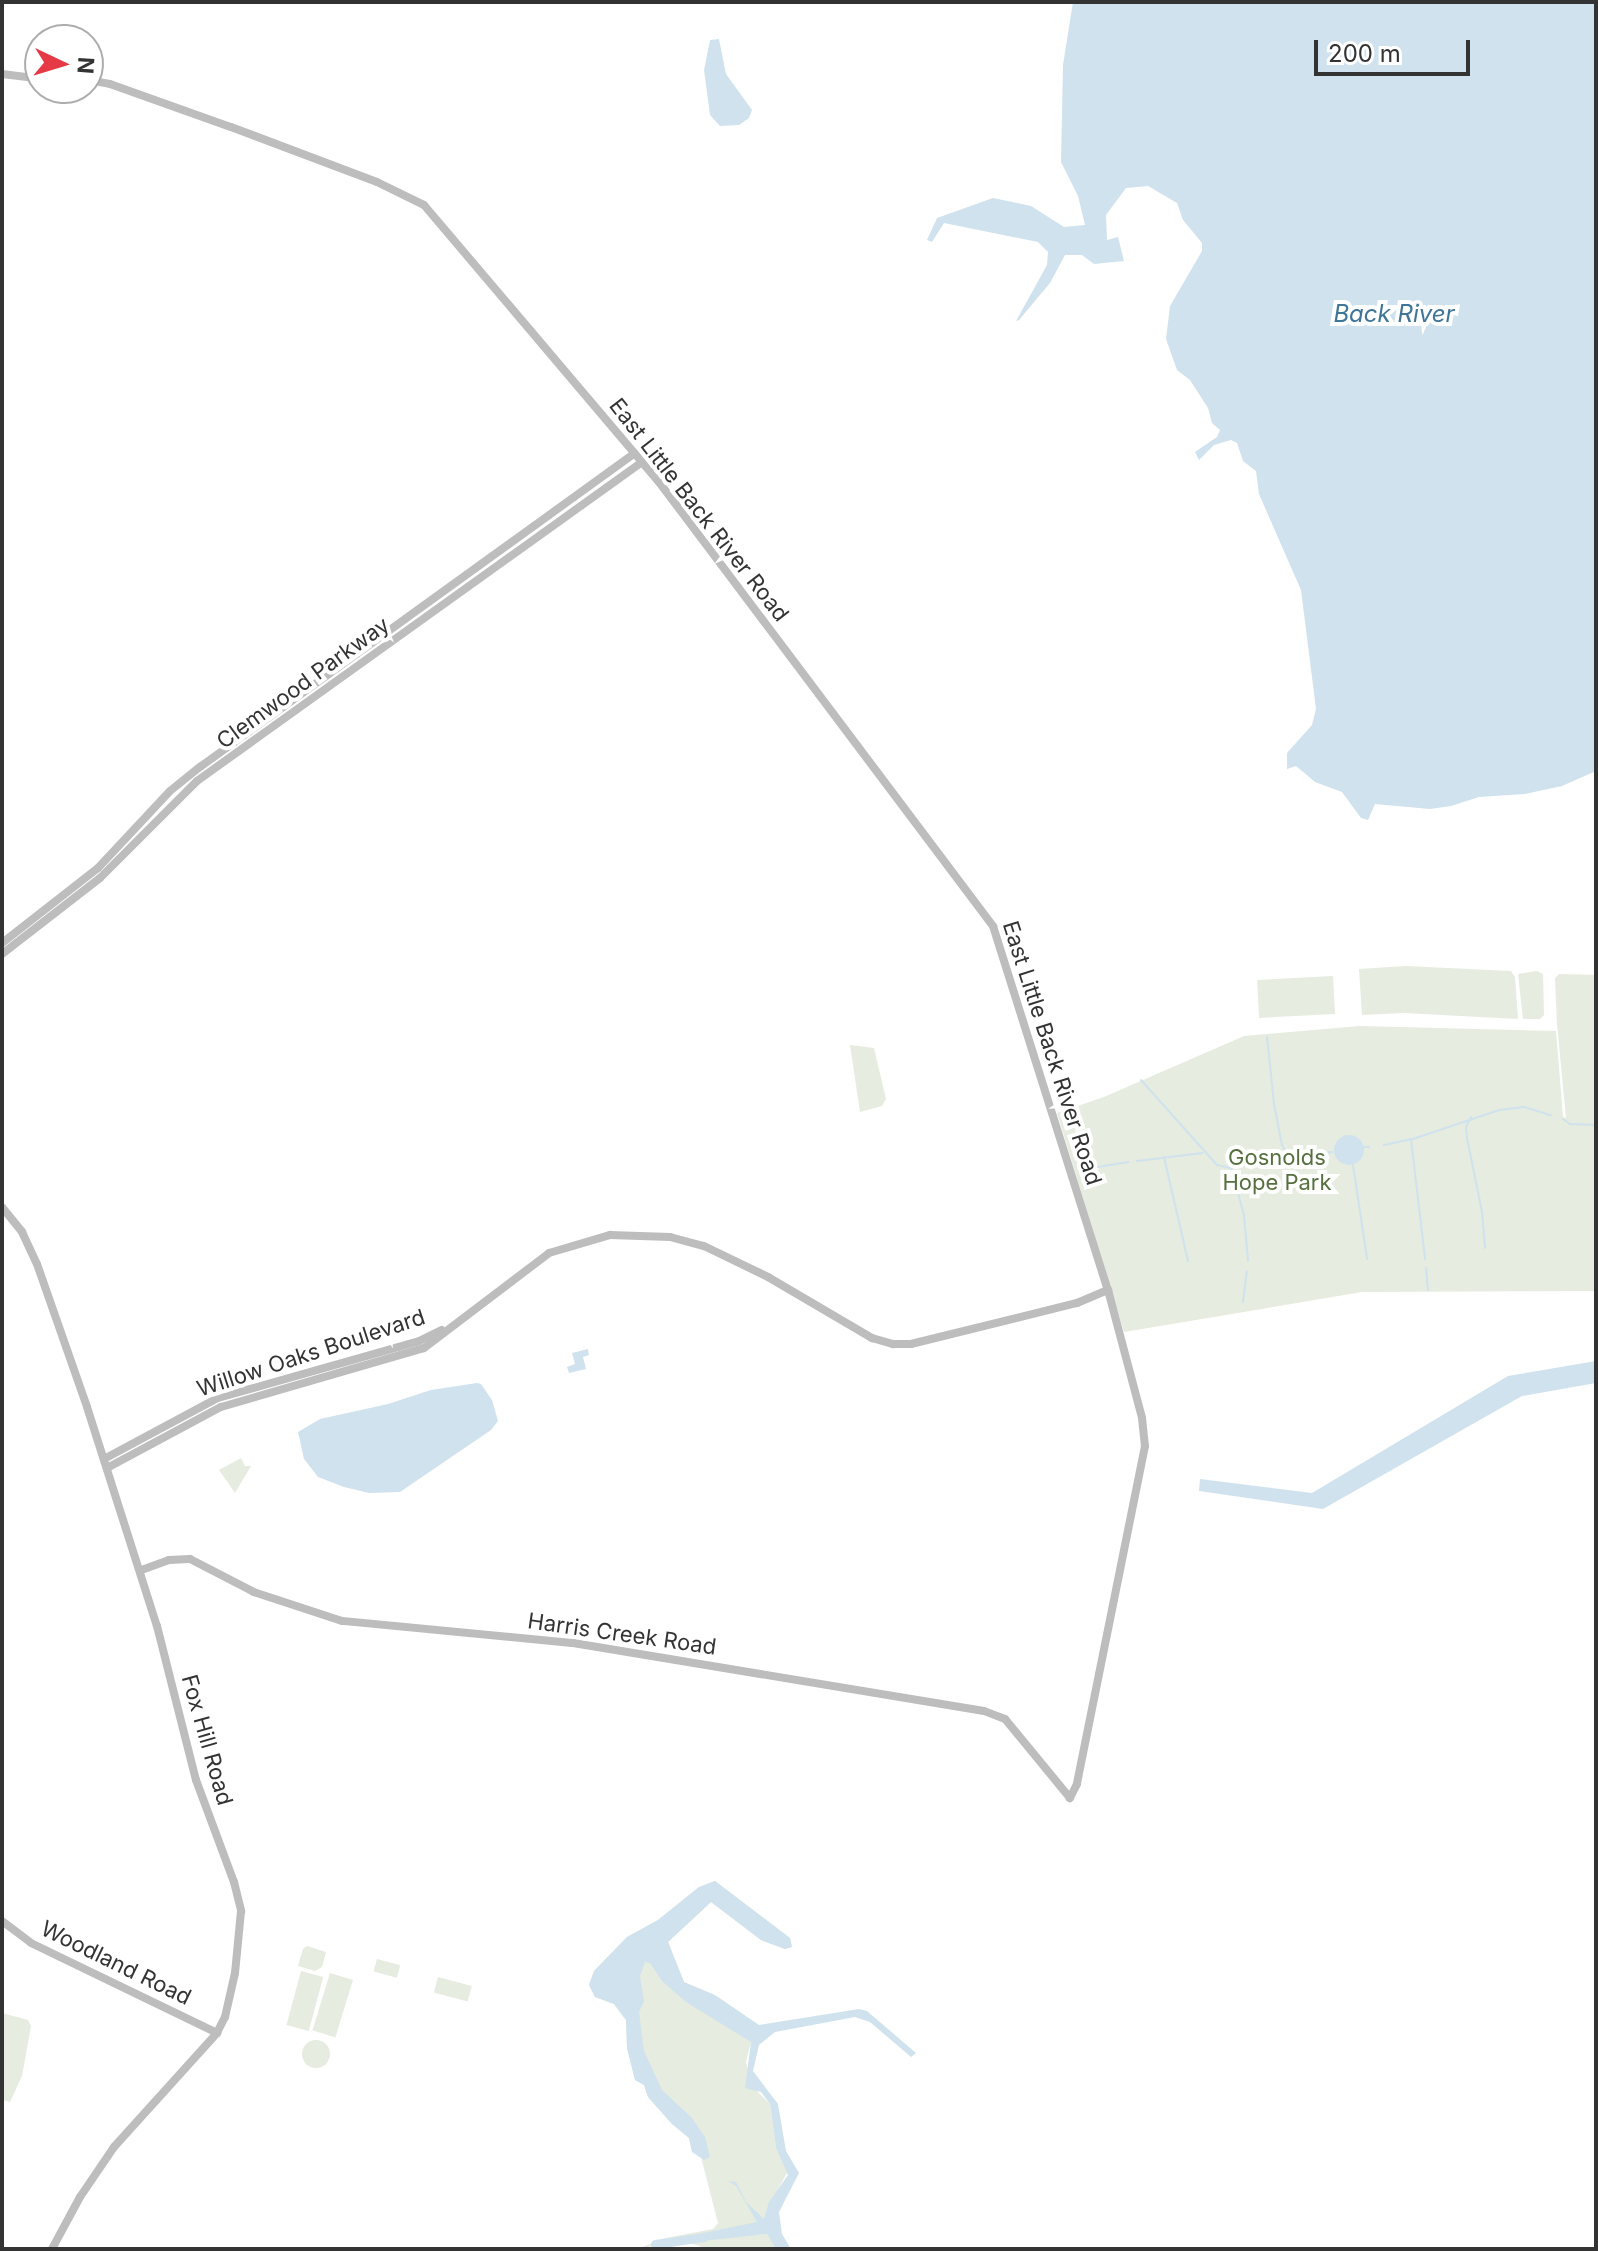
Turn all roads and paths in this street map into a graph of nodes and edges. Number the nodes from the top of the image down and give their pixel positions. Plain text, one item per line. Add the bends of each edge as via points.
1 (2, 74) edge
2 (24, 77) edge
3 (104, 84) edge
4 (635, 453) junction
5 (642, 462) junction
6 (2, 943) edge
7 (2, 954) edge
8 (2, 1207) edge
9 (1108, 1290) junction
10 (105, 1463) junction
11 (141, 1570) junction
12 (1070, 1798) joint
13 (2, 1921) edge
14 (217, 2033) junction
15 (52, 2249) edge

1 - 2 street
3 - 4 street, East Little Back River Road via 406,194 435,215
4 - 5 street, East Little Back River Road
4 - 6 street, Clemwood Parkway via 200,767 170,791 98,868
5 - 7 street, Clemwood Parkway via 197,781 100,878
5 - 9 street, East Little Back River Road via 987,915
8 - 10 street, Fox Hill Road via 37,1264
9 - 10 street, Willow Oaks Boulevard via 911,1344 886,1343 704,1246 622,1234 549,1253 446,1329 419,1341 218,1398
9 - 12 street, East Little Back River Road via 1142,1418 1145,1459
10 - 11 street, Fox Hill Road
11 - 12 street, Harris Creek Road via 190,1559 270,1598 342,1621 572,1643 994,1713 1017,1732
11 - 14 street, Fox Hill Road via 196,1780 239,1898 231,2001
13 - 14 street, Woodland Road via 31,1943
14 - 15 street, Fox Hill Road via 114,2147

